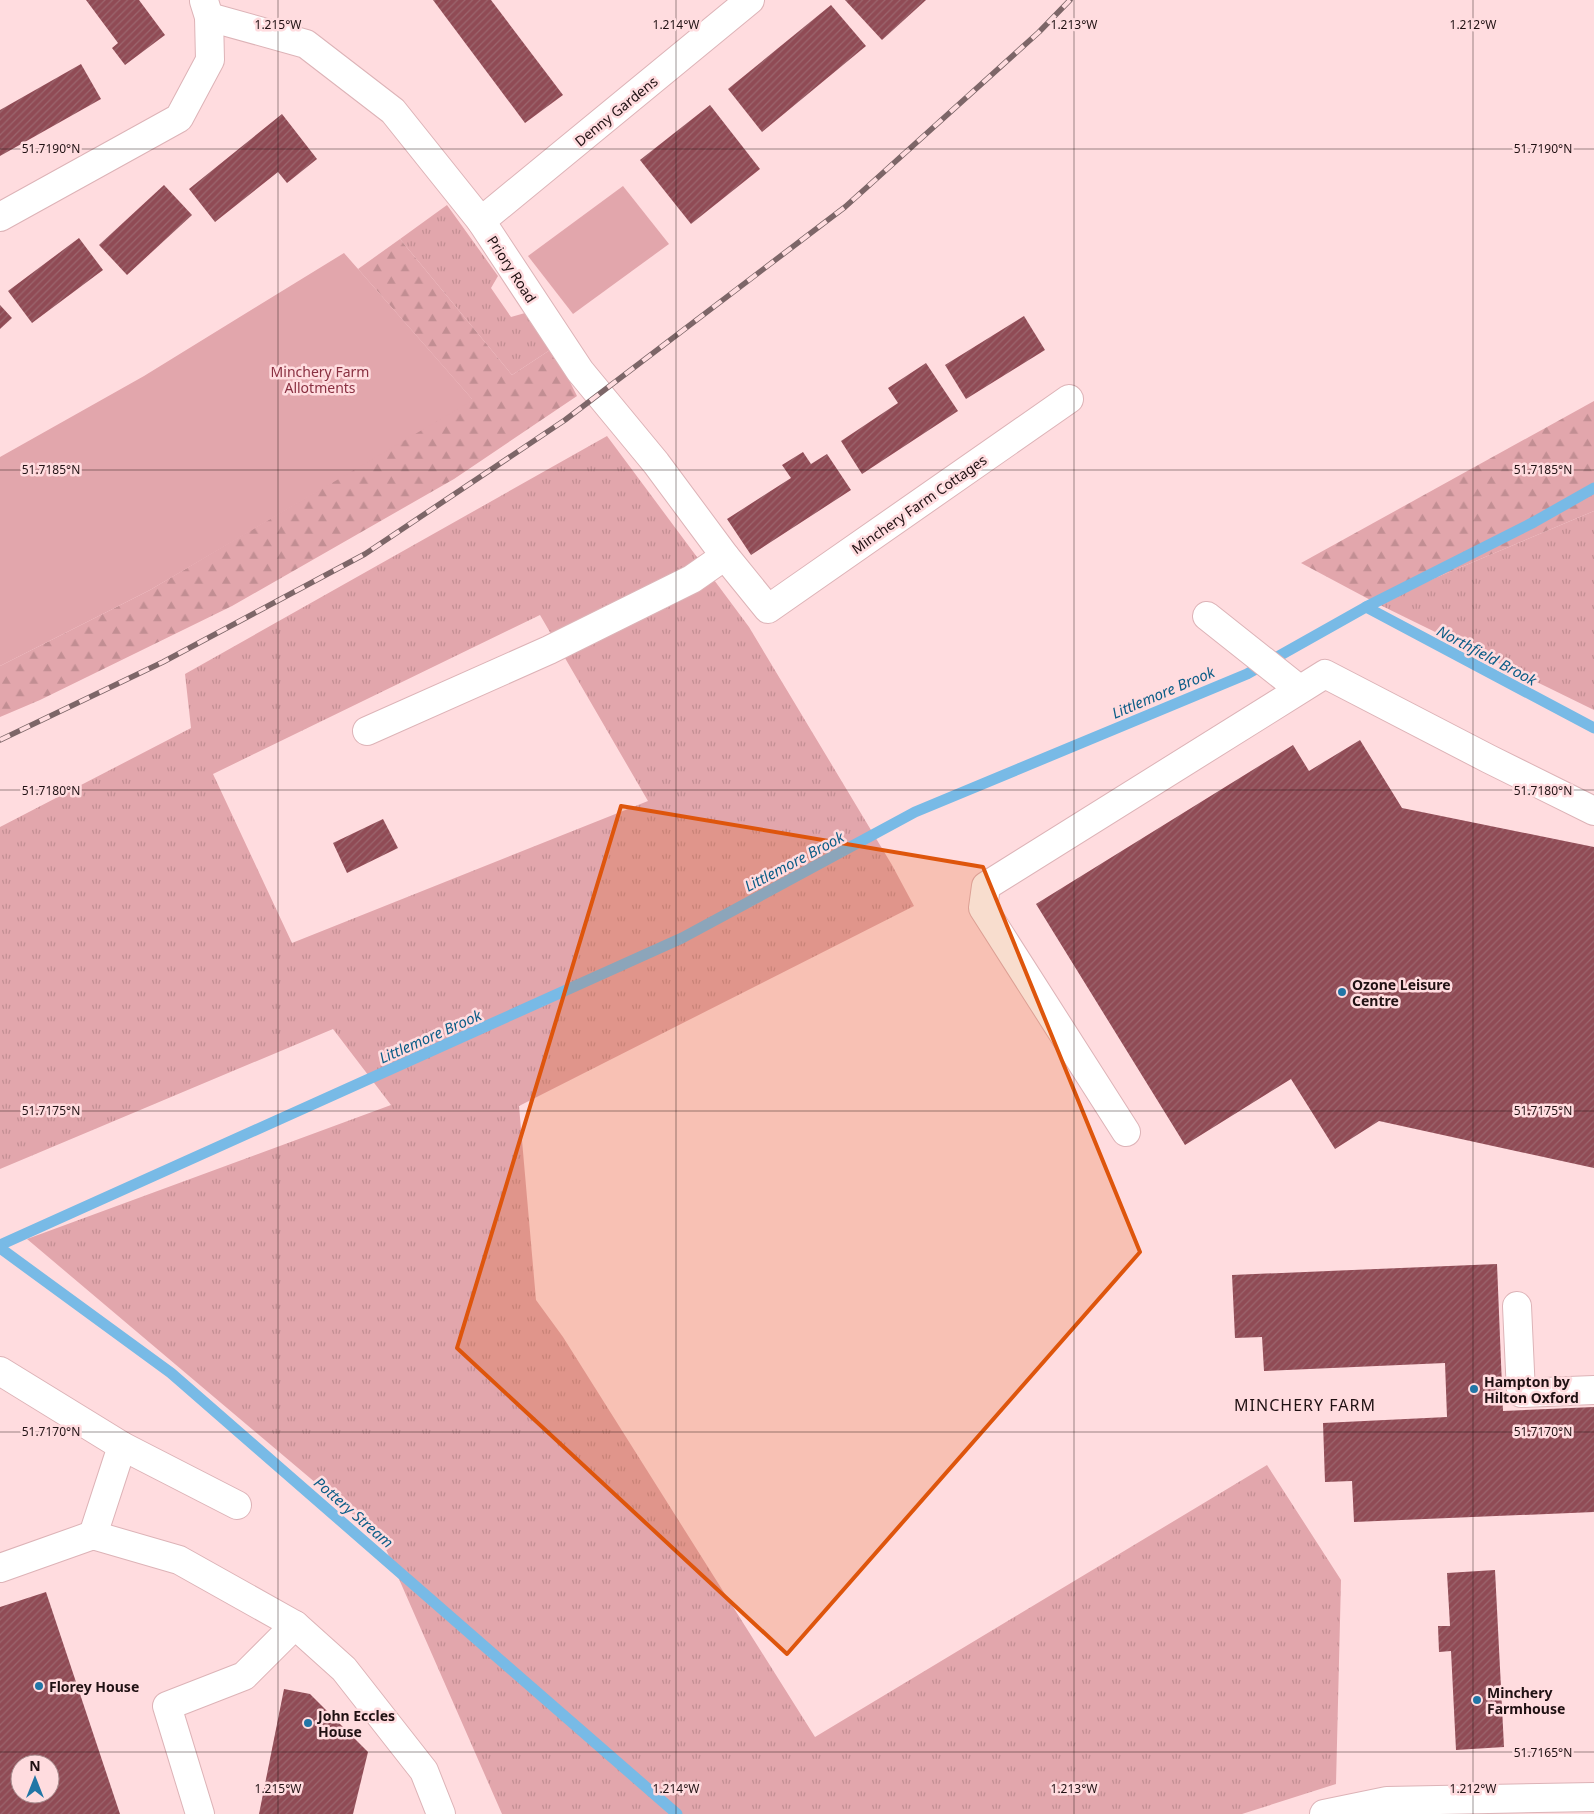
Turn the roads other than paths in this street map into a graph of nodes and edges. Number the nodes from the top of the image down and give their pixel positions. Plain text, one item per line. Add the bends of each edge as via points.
1 (750, 0) edge
2 (206, 8) edge
3 (0, 217) edge
4 (481, 221) junction
5 (1069, 399) dead end
6 (725, 556) junction
7 (768, 609) joint
8 (1207, 616) dead end
9 (1299, 689) junction
10 (367, 731) dead end
11 (1594, 811) edge
12 (1126, 1132) dead end
13 (1517, 1306) dead end
14 (0, 1372) edge
15 (1594, 1390) edge
16 (122, 1446) junction
17 (238, 1505) dead end
18 (92, 1535) junction
19 (0, 1568) edge
20 (295, 1625) junction
21 (1594, 1796) edge
22 (200, 1814) edge
23 (441, 1814) edge
24 (1324, 1814) edge

1 - 4 street, Denny Gardens
2 - 3 street via 210,60 178,118
2 - 4 street, Priory Road via 306,44 393,111
4 - 6 street, Priory Road via 580,371 656,462
5 - 7 street, Minchery Farm Cottages
6 - 7 street, Priory Road
6 - 10 street via 692,579 549,650
8 - 9 street
9 - 11 street via 1324,674
9 - 12 street via 986,886 983,908
13 - 15 street via 1521,1393
14 - 16 street
16 - 17 street
16 - 18 street
18 - 19 street
18 - 20 street via 179,1560
20 - 22 street via 244,1676 167,1706
20 - 23 street via 344,1670 424,1771
21 - 24 street via 1387,1801

